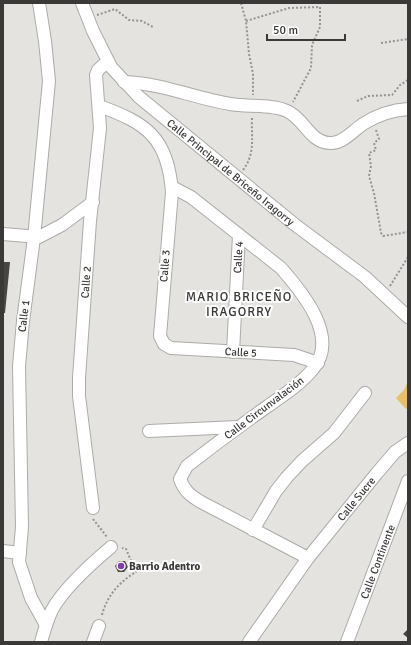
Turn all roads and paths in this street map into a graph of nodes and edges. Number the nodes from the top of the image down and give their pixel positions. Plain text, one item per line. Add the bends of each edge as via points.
1 (39, 3) edge
2 (82, 3) edge
3 (241, 3) edge
4 (396, 3) edge
5 (404, 3) edge
6 (88, 18) junction
7 (246, 21) junction
8 (153, 27) dead end
9 (408, 39) edge
10 (381, 43) dead end
11 (108, 62) junction
12 (408, 80) edge
13 (124, 82) junction
14 (357, 101) dead end
15 (99, 106) junction
16 (253, 107) junction
17 (408, 109) edge
18 (287, 111) junction
19 (371, 120) junction
20 (236, 178) junction
21 (172, 187) junction
22 (93, 202) junction
23 (408, 232) edge
24 (3, 234) edge
25 (239, 235) junction
26 (34, 238) junction
27 (408, 258) edge
28 (384, 294) junction
29 (408, 317) edge
30 (164, 344) joint
31 (233, 352) junction
32 (318, 363) junction
33 (365, 393) dead end
34 (238, 427) junction
35 (149, 431) dead end
36 (408, 443) edge
37 (408, 481) edge
38 (93, 508) joint
39 (253, 530) junction
40 (111, 547) junction
41 (3, 551) edge
42 (20, 553) junction
43 (308, 558) junction
44 (46, 625) junction
45 (99, 626) joint
46 (41, 642) edge
47 (92, 642) edge
48 (249, 642) edge
49 (346, 642) edge

1 - 26 street, Calle 1 via 46,41 49,82
2 - 6 street, Calle Principal de Briceño Iragorry
3 - 7 path
4 - 5 path
6 - 8 path via 115,9 129,20 142,21
6 - 11 street, Calle Principal de Briceño Iragorry
7 - 16 path via 253,74
7 - 18 path via 289,8 320,7 320,27 312,45 310,68
9 - 10 path
11 - 13 street, Calle Principal de Briceño Iragorry
11 - 15 street, Calle 2 via 96,75
12 - 14 path via 392,95 368,96
13 - 16 street via 143,83 229,104
13 - 20 street, Calle Principal de Briceño Iragorry
15 - 21 street via 135,120 153,136 166,157
15 - 22 street, Calle 2 via 100,128
16 - 18 street
16 - 20 path via 254,134 251,153 248,164
17 - 19 street via 395,110
18 - 19 street via 321,142 333,143 341,140
19 - 23 path via 380,139 374,143 376,150 369,153 369,176 382,233 383,236
20 - 28 street, Calle Principal de Briceño Iragorry
21 - 25 street via 191,197
21 - 30 street, Calle 3 via 160,336
22 - 26 street via 62,225
22 - 38 street, Calle 2 via 79,396
24 - 26 street
25 - 31 street, Calle 4
25 - 32 street via 281,268 307,302 320,332 322,345
26 - 42 street, Calle 1 via 19,366 22,527
27 - 28 path
28 - 29 street, Calle Principal de Briceño Iragorry
30 - 31 street, Calle 5 via 171,348
31 - 32 street, Calle 5 via 294,355
32 - 34 street, Calle Circunvalación via 302,381
33 - 39 street via 334,433 287,477
34 - 35 street
34 - 39 street, Calle Circunvalación via 187,466 180,479 191,496
36 - 43 street, Calle Sucre via 386,463
37 - 49 street, Calle Continente
38 - 40 path via 91,517 105,533
39 - 43 street, Calle Circunvalación
40 - 44 street via 95,560 63,595
40 - 45 path via 126,549 136,572 114,590
41 - 42 street
42 - 44 street, Calle 1 via 24,580
43 - 48 street, Calle Sucre
44 - 46 street
45 - 47 street

